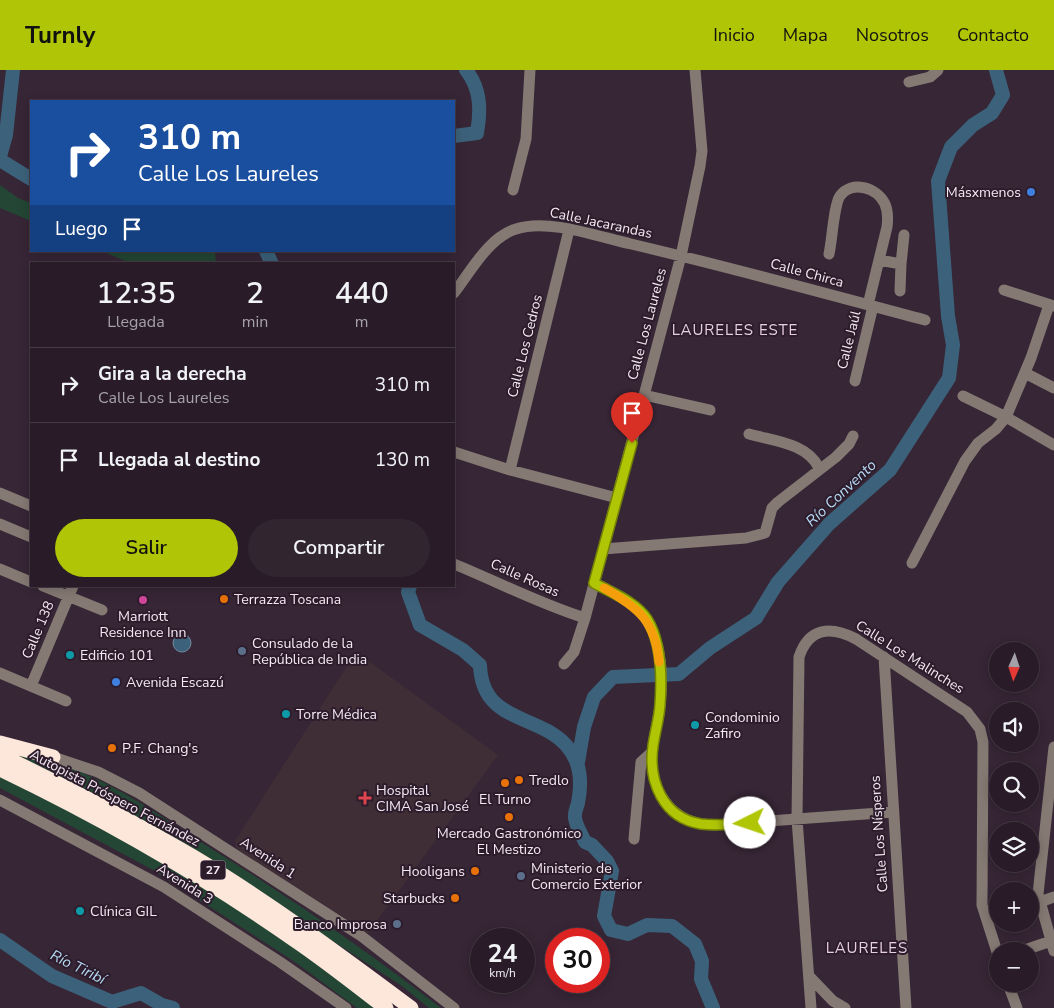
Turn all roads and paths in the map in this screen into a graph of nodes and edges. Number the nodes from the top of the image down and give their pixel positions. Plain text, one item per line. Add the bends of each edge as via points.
1 (530, 70) edge
2 (695, 70) edge
3 (938, 70) edge
4 (909, 82) dead end
5 (513, 190) dead end
6 (569, 230) junction
7 (904, 235) dead end
8 (829, 254) dead end
9 (681, 256) junction
10 (879, 260) junction
11 (901, 264) junction
12 (1004, 290) dead end
13 (900, 291) dead end
14 (455, 292) edge
15 (870, 305) junction
16 (1051, 305) edge
17 (925, 320) dead end
18 (1025, 373) junction
19 (854, 381) dead end
20 (1054, 388) edge
21 (644, 395) junction
22 (963, 396) dead end
23 (710, 410) dead end
24 (1006, 417) junction
25 (749, 434) dead end
26 (853, 436) dead end
27 (1054, 445) edge
28 (455, 452) edge
29 (819, 468) junction
30 (510, 470) junction
31 (0, 493) edge
32 (617, 498) junction
33 (30, 506) edge
34 (0, 524) edge
35 (30, 537) edge
36 (603, 549) junction
37 (912, 563) dead end
38 (455, 564) edge
39 (0, 569) edge
40 (30, 582) edge
41 (594, 583) junction
42 (49, 587) edge
43 (71, 591) edge
44 (102, 610) dead end
45 (585, 618) junction
46 (884, 657) junction
47 (564, 664) dead end
48 (0, 673) edge
49 (31, 686) junction
50 (66, 701) dead end
51 (0, 743) edge
52 (1054, 747) edge
53 (652, 752) junction
54 (0, 755) edge
55 (53, 757) joint
56 (0, 769) edge
57 (0, 800) edge
58 (893, 812) junction
59 (797, 819) junction
60 (634, 839) dead end
61 (1054, 897) edge
62 (1040, 902) junction
63 (994, 942) edge
64 (1052, 946) edge
65 (1039, 948) edge
66 (810, 977) junction
67 (1011, 992) edge
68 (346, 1008) edge
69 (386, 1008) edge
70 (411, 1008) edge
71 (454, 1008) edge
72 (811, 1008) edge
73 (845, 1008) edge
74 (906, 1008) edge
75 (1017, 1008) edge

1 - 5 street via 526,138
2 - 9 street, Calle Los Laureles via 702,151
3 - 4 street via 930,77
6 - 9 street, Calle Jacarandas
6 - 14 street, Calle Jacarandas via 534,226 504,234
6 - 30 street, Calle Los Cedros
7 - 11 street
8 - 10 street, Calle Jaúl via 838,199 844,191 865,188 877,193 888,214
9 - 15 street, Calle Chirca
9 - 21 street, Calle Los Laureles
10 - 11 street
10 - 15 street, Calle Jaúl
11 - 13 street
12 - 16 street
15 - 17 street, Calle Chirca
15 - 19 street, Calle Jaúl
16 - 18 street
18 - 20 street
18 - 24 street
21 - 23 street
21 - 32 street, Calle Los Laureles
22 - 24 street
24 - 27 street
24 - 37 street via 978,443 965,461
25 - 29 street via 797,447 808,453
26 - 29 street via 844,450
28 - 30 street
29 - 36 street via 772,508 765,533 756,537
30 - 32 street
31 - 33 street
32 - 36 street, Calle Los Laureles
34 - 35 street
36 - 41 street, Calle Los Laureles
38 - 45 street, Calle Rosas via 496,580 545,605
39 - 40 street
41 - 45 street, Calle Los Laureles
41 - 53 street via 624,599 645,617 656,641 660,663 660,707
42 - 43 street
43 - 44 street
43 - 49 street, Calle 138
45 - 47 street, Calle Los Laureles via 574,652
46 - 58 street, Calle Los Nísperos
46 - 59 street, Calle Los Malinches via 843,632 818,633 802,647 799,656
46 - 63 street, Calle Los Malinches via 968,712 980,729 983,742 982,905
48 - 49 street
49 - 50 street
51 - 55 highway
52 - 62 street via 1038,880
53 - 59 street via 658,791 670,809 681,817 706,824
53 - 60 street via 641,762
54 - 70 highway, Autopista Próspero Fernández / 27 via 196,859 304,929
55 - 71 street, Avenida 1 via 122,782 360,935
56 - 69 highway, Autopista Próspero Fernández / 27 via 190,871 296,940
57 - 68 street, Avenida 3 via 164,887
58 - 59 street
58 - 74 street, Calle Los Nísperos
59 - 66 street, Calle Los Malinches
61 - 62 street
62 - 64 street
64 - 65 street
66 - 72 street, Calle Los Malinches
66 - 73 street via 833,1001
67 - 75 street

